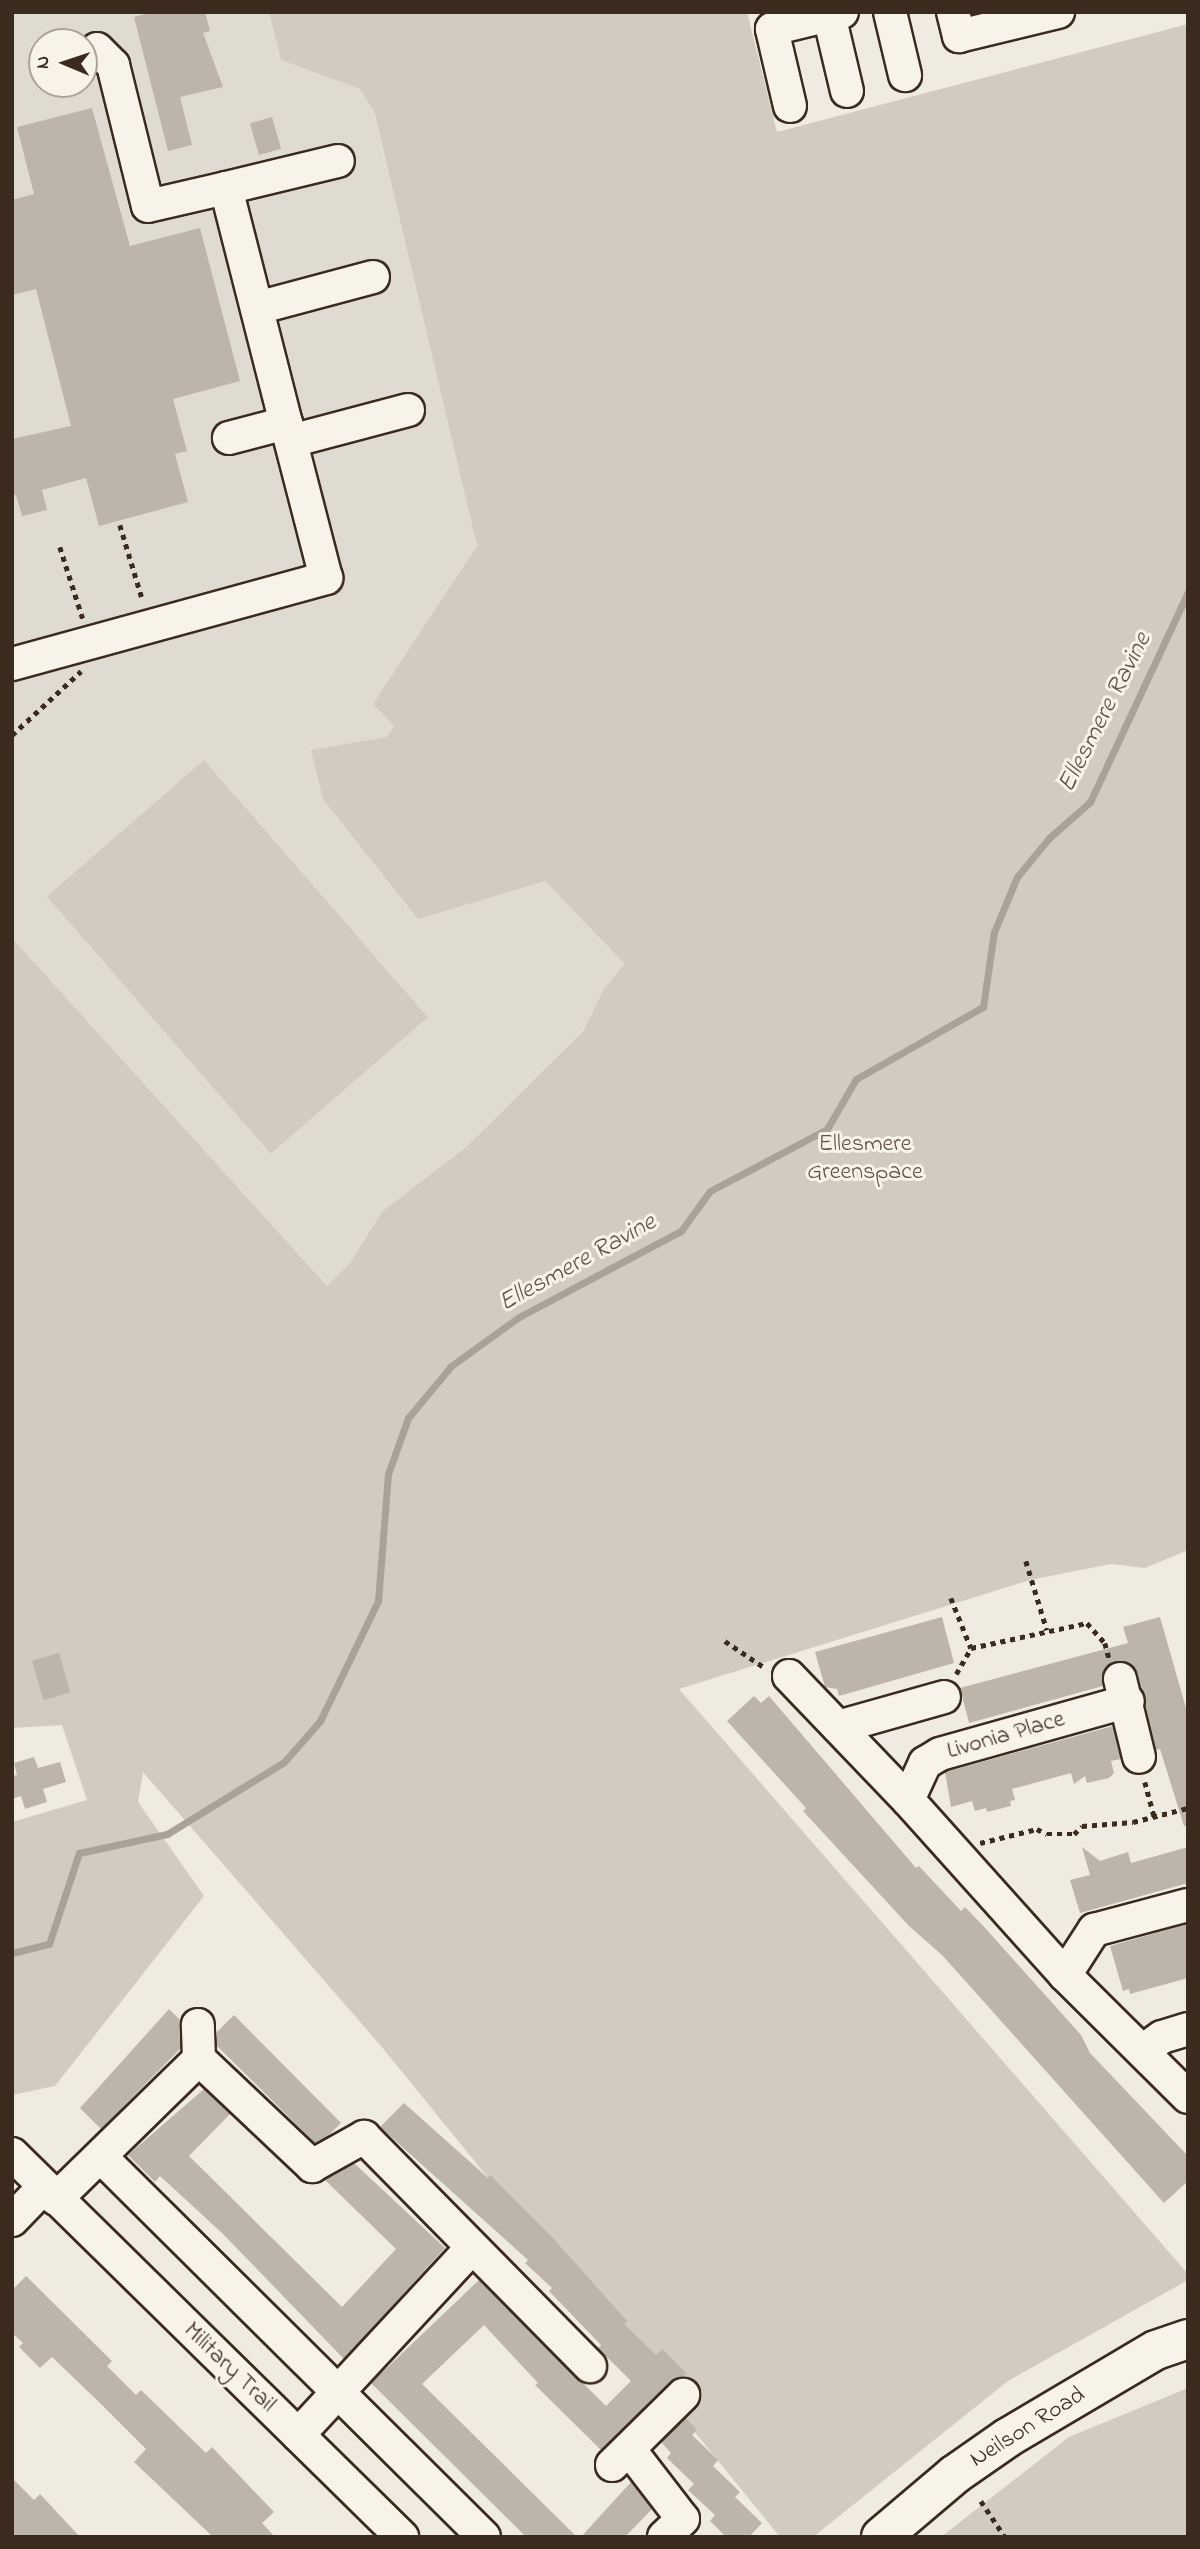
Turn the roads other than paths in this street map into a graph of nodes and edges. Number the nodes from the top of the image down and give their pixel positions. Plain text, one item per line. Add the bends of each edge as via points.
1 (890, 12) edge
2 (953, 12) edge
3 (1058, 12) edge
4 (835, 14) edge
5 (770, 21) edge
6 (98, 50) edge
7 (905, 75) dead end
8 (847, 91) dead end
9 (790, 106) dead end
10 (338, 161) dead end
11 (226, 188) junction
12 (373, 277) dead end
13 (257, 308) junction
14 (408, 410) dead end
15 (289, 432) junction
16 (229, 438) dead end
17 (12, 664) edge
18 (789, 1676) road end
19 (944, 1697) road end
20 (838, 1727) junction
21 (1139, 1757) road end
22 (908, 1800) junction
23 (1188, 1905) edge
24 (1065, 1975) junction
25 (198, 2025) dead end
26 (1188, 2029) edge
27 (1144, 2050) junction
28 (199, 2059) junction
29 (1188, 2097) edge
30 (12, 2154) edge
31 (102, 2158) junction
32 (50, 2193) junction
33 (12, 2220) edge
34 (472, 2248) junction
35 (1188, 2339) edge
36 (590, 2366) dead end
37 (340, 2392) junction
38 (683, 2395) dead end
39 (298, 2435) junction
40 (402, 2537) edge
41 (484, 2537) edge
42 (664, 2537) edge
43 (881, 2537) edge

1 - 7 street
2 - 3 street via 959,36
4 - 5 street
4 - 8 street
5 - 9 street
6 - 11 street via 113,65 148,206
10 - 11 street
11 - 13 street
12 - 13 street
13 - 15 street
14 - 15 street
15 - 16 street
15 - 17 street via 326,578
18 - 20 street
19 - 20 street
20 - 22 street
21 - 22 street, Livonia Place via 1124,1690 940,1754 925,1763
22 - 24 street
23 - 24 street via 1094,1930
24 - 27 street
25 - 28 street
26 - 27 street via 1162,2037
27 - 29 street
28 - 31 street
28 - 34 street via 312,2166 364,2137
30 - 32 street, Military Trail
31 - 32 street
31 - 37 street
32 - 33 street
32 - 39 street, Military Trail
34 - 36 street
34 - 37 street
35 - 43 main road, Neilson Road via 1156,2350 1007,2438
37 - 39 street
37 - 41 street
38 - 42 street via 620,2457 683,2519
39 - 40 street, Military Trail

